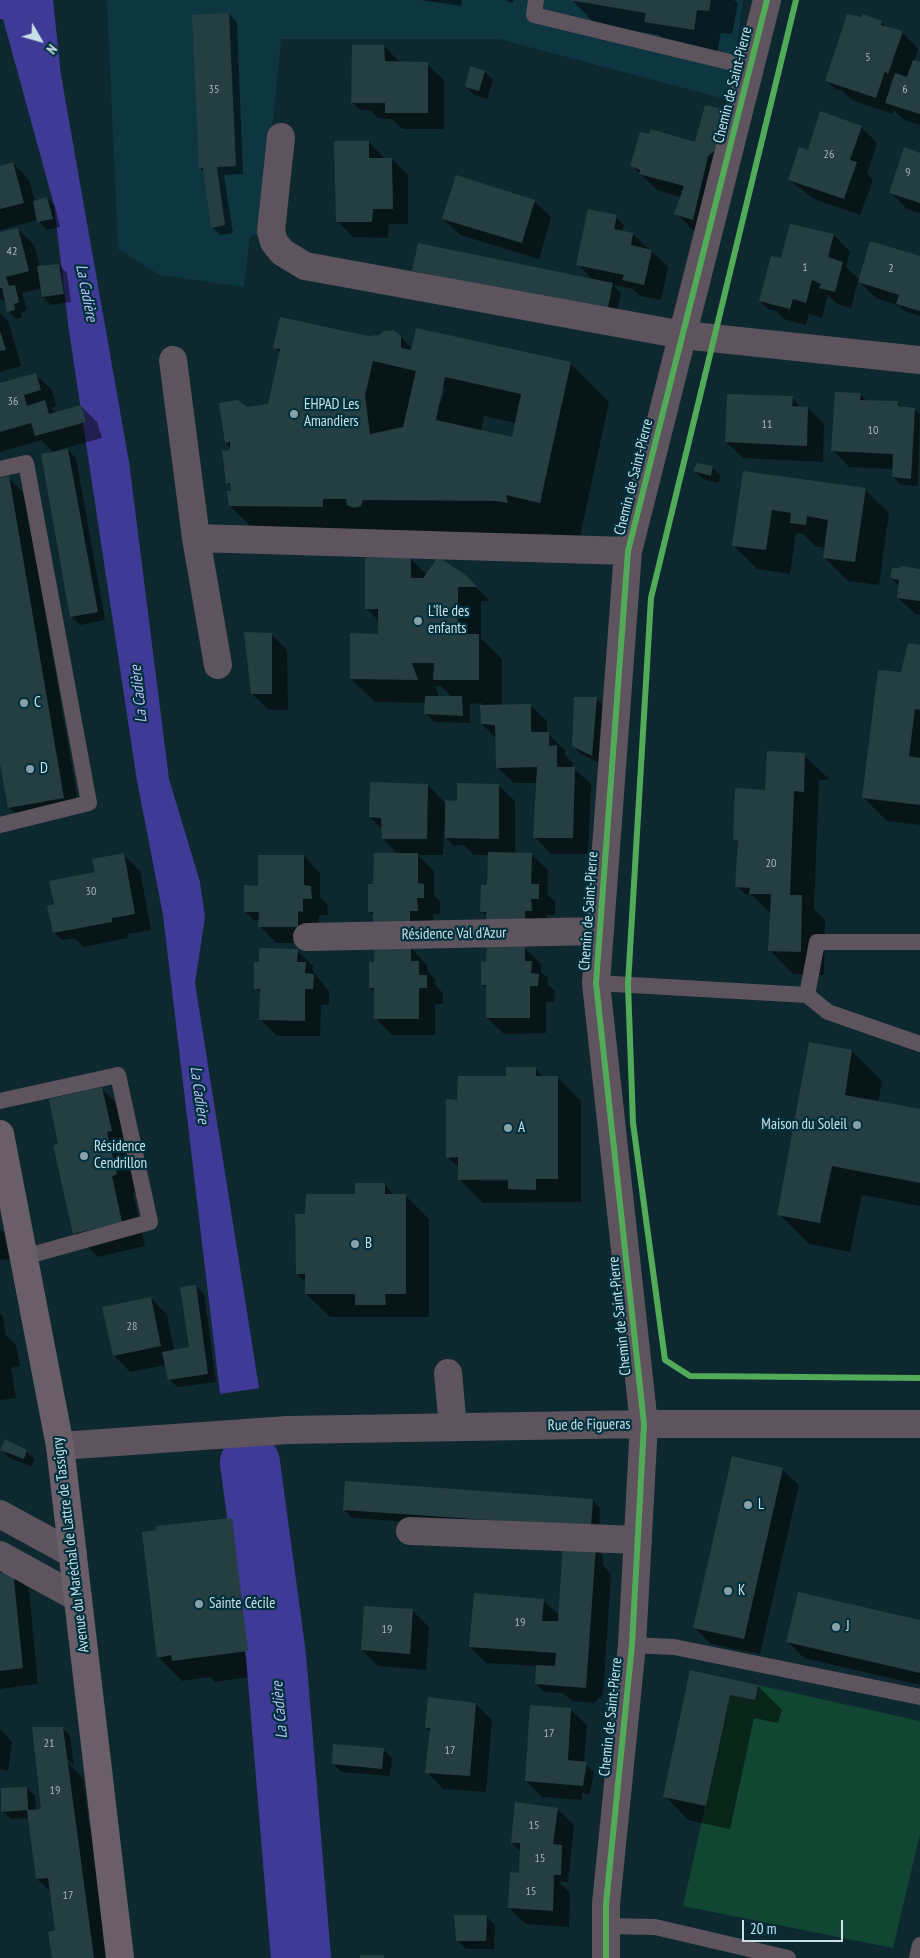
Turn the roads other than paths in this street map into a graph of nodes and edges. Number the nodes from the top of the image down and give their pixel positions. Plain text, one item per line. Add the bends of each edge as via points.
1 (536, 0) edge
2 (767, 0) edge
3 (750, 67) junction
4 (281, 137) dead end
5 (683, 335) junction
6 (173, 360) dead end
7 (920, 360) edge
8 (0, 469) edge
9 (196, 538) junction
10 (628, 552) junction
11 (218, 665) dead end
12 (0, 825) edge
13 (600, 931) junction
14 (307, 937) dead end
15 (920, 942) edge
16 (596, 983) junction
17 (807, 995) junction
18 (920, 1044) edge
19 (0, 1101) edge
20 (0, 1134) edge
21 (24, 1257) junction
22 (448, 1372) dead end
23 (644, 1424) junction
24 (920, 1424) edge
25 (453, 1427) junction
26 (60, 1446) junction
27 (0, 1514) edge
28 (410, 1531) dead end
29 (638, 1540) junction
30 (72, 1554) junction
31 (0, 1555) edge
32 (78, 1598) junction
33 (632, 1645) junction
34 (920, 1697) edge
35 (606, 1926) junction
36 (920, 1945) edge
37 (120, 1958) edge
38 (606, 1958) edge
39 (788, 1958) edge
40 (917, 1958) edge

1 - 3 lane via 534,15
2 - 3 street, Chemin de Saint-Pierre
3 - 5 street, Chemin de Saint-Pierre
4 - 5 street via 271,231 274,242 294,261 305,266
5 - 7 street
5 - 10 street, Chemin de Saint-Pierre
6 - 9 street
8 - 12 lane via 26,463 89,803
9 - 10 street
9 - 11 street
10 - 13 street, Chemin de Saint-Pierre
13 - 14 street, Résidence Val d'Azur
13 - 16 street, Chemin de Saint-Pierre
15 - 17 lane via 817,942
16 - 17 lane
16 - 23 street, Chemin de Saint-Pierre
17 - 18 lane via 828,1012
19 - 21 lane via 118,1075 150,1222
20 - 21 main road, Avenue du Maréchal de Lattre de Tassigny
21 - 26 main road, Avenue du Maréchal de Lattre de Tassigny
22 - 25 street
23 - 24 street, Rue de Figueras
23 - 25 street, Rue de Figueras
23 - 29 street, Chemin de Saint-Pierre
25 - 26 street, Rue de Figueras via 288,1430
26 - 30 main road, Avenue du Maréchal de Lattre de Tassigny
27 - 30 street
28 - 29 street
29 - 33 street, Chemin de Saint-Pierre
30 - 32 main road, Avenue du Maréchal de Lattre de Tassigny
31 - 32 street
32 - 37 main road, Avenue du Maréchal de Lattre de Tassigny
33 - 34 lane via 674,1647
33 - 35 street, Chemin de Saint-Pierre via 614,1812
35 - 38 street, Chemin de Saint-Pierre
35 - 39 lane via 655,1927
36 - 40 lane

